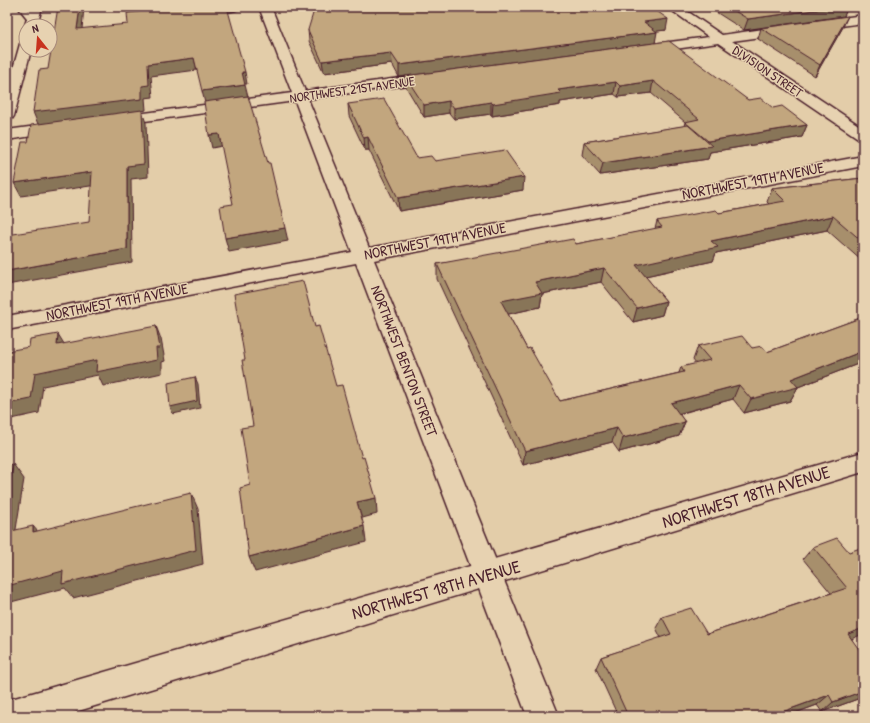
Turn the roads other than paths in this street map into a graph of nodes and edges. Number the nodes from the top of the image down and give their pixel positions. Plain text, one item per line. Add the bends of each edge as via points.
1 (22, 7) edge
2 (36, 7) edge
3 (237, 7) edge
4 (265, 7) edge
5 (673, 7) edge
6 (189, 12) edge
7 (29, 18) edge
8 (33, 18) edge
9 (863, 18) edge
10 (721, 39) junction
11 (632, 51) edge
12 (21, 58) edge
13 (447, 76) edge
14 (11, 89) edge
15 (299, 96) junction
16 (7, 116) edge
17 (101, 122) edge
18 (70, 127) edge
19 (7, 135) edge
20 (863, 135) edge
21 (863, 161) edge
22 (363, 255) junction
23 (7, 323) edge
24 (863, 462) edge
25 (488, 574) junction
26 (8, 716) edge
27 (543, 716) edge

1 - 7 lane
2 - 8 street
3 - 6 street
4 - 15 street, NORTHWEST BENTON STREET
5 - 10 street, DIVISION STREET
9 - 10 street
10 - 11 street
10 - 20 street, DIVISION STREET
12 - 14 street
13 - 15 street, NORTHWEST 21ST AVENUE
14 - 16 street
15 - 17 street, NORTHWEST 21ST AVENUE
15 - 22 street, NORTHWEST BENTON STREET
18 - 19 street
21 - 22 street, NORTHWEST 19TH AVENUE
22 - 23 street, NORTHWEST 19TH AVENUE
22 - 25 street, NORTHWEST BENTON STREET
24 - 25 street, NORTHWEST 18TH AVENUE
25 - 26 street, NORTHWEST 18TH AVENUE
25 - 27 street, NORTHWEST BENTON STREET

